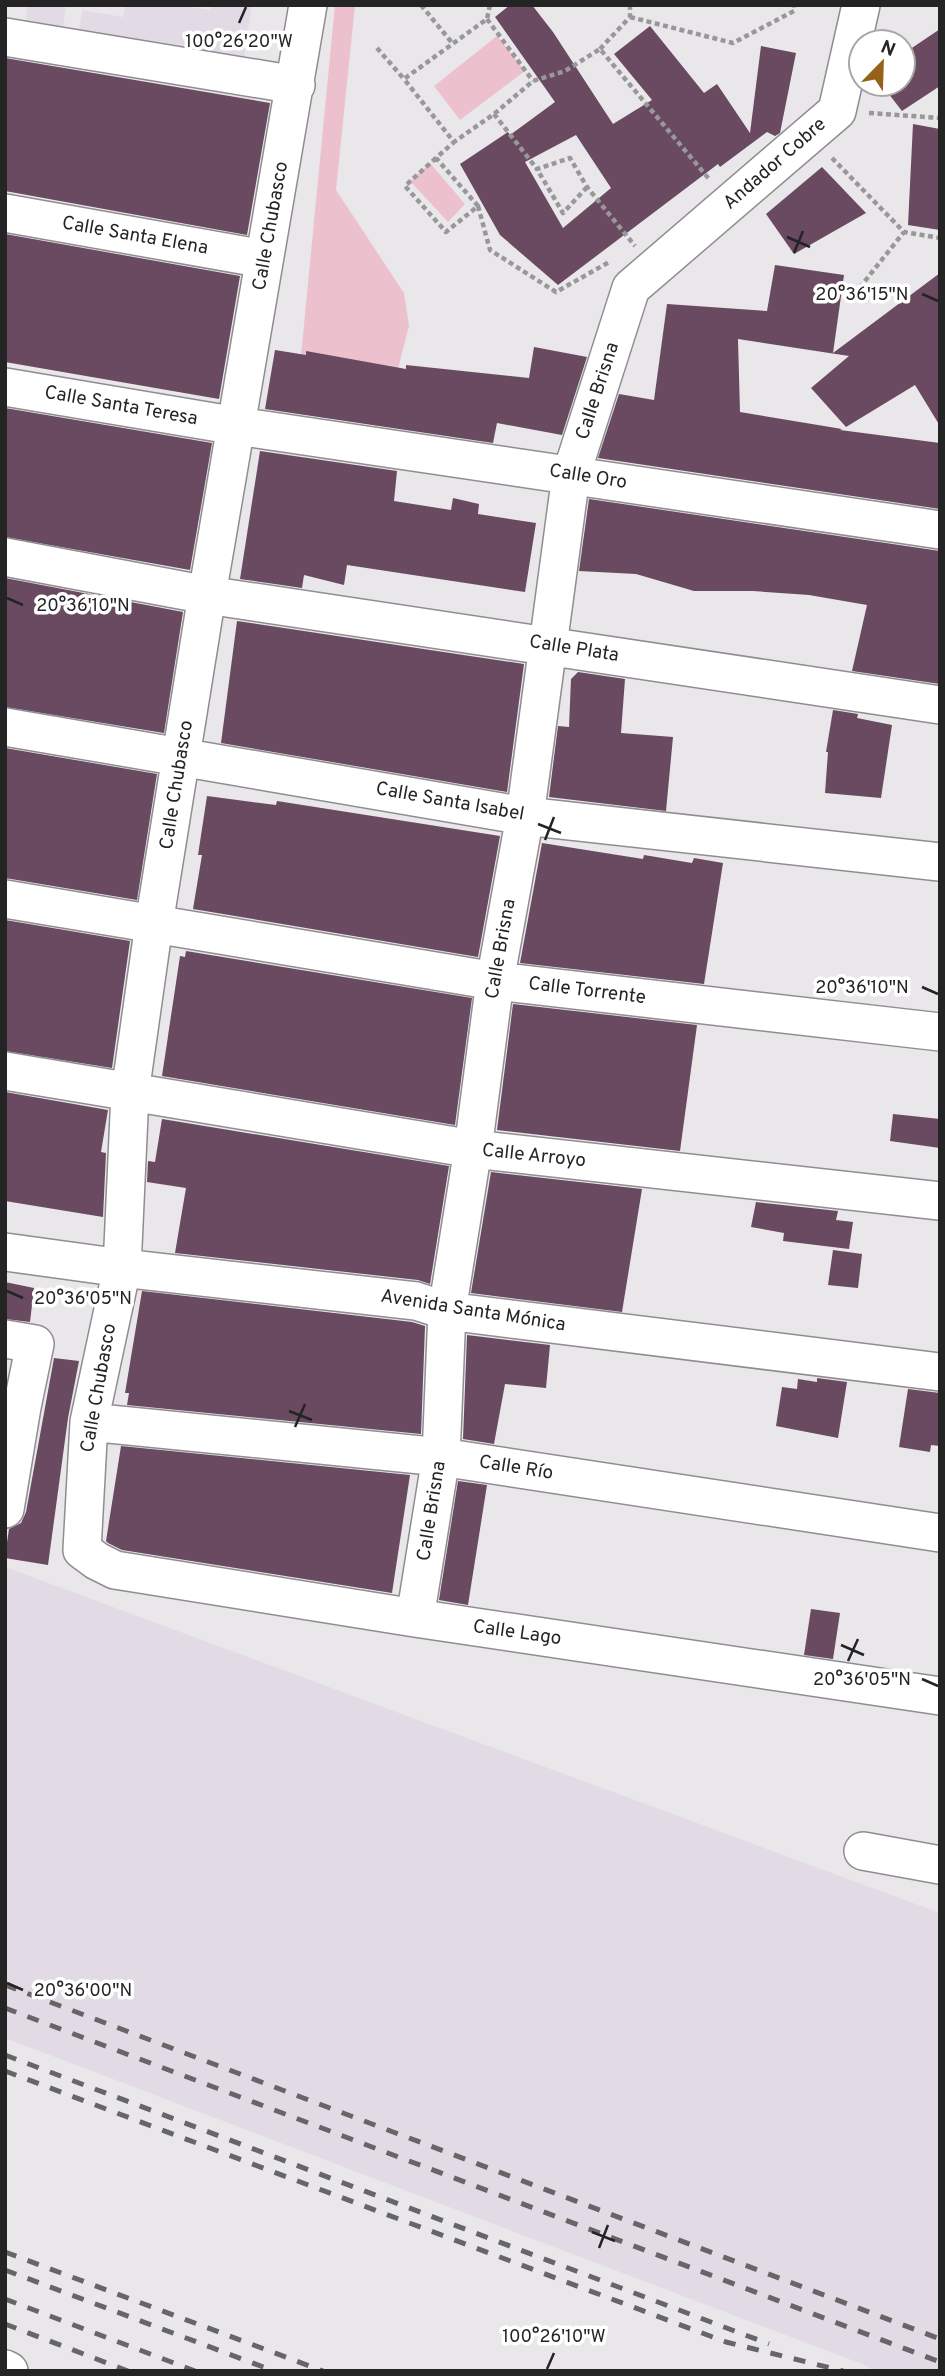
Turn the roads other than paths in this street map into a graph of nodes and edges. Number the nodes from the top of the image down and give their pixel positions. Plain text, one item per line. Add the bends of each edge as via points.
1 (308, 5) edge
2 (861, 5) edge
3 (5, 37) edge
4 (296, 85) junction
5 (5, 213) edge
6 (264, 259) junction
7 (623, 267) joint
8 (5, 387) edge
9 (237, 426) junction
10 (571, 475) junction
11 (940, 530) edge
12 (5, 557) edge
13 (207, 594) junction
14 (550, 646) junction
15 (940, 705) edge
16 (5, 727) edge
17 (182, 756) junction
18 (525, 816) junction
19 (940, 862) edge
20 (5, 899) edge
21 (154, 924) junction
22 (495, 981) junction
23 (940, 1032) edge
24 (5, 1071) edge
25 (130, 1093) junction
26 (472, 1149) junction
27 (940, 1201) edge
28 (5, 1252) edge
29 (122, 1268) junction
30 (447, 1311) junction
31 (5, 1339) edge
32 (940, 1372) edge
33 (13, 1405) edge
34 (89, 1422) junction
35 (441, 1457) junction
36 (5, 1508) edge
37 (940, 1533) edge
38 (97, 1562) joint
39 (415, 1618) junction
40 (940, 1696) edge
41 (863, 1851) dead end
42 (940, 1864) edge

1 - 4 street, Calle Chubasco
2 - 7 street, Andador Cobre via 837,111 730,204
3 - 4 street
4 - 6 street, Calle Chubasco
5 - 6 street, Calle Santa Elena
6 - 9 street, Calle Chubasco
7 - 10 street, Calle Brisna
8 - 9 street, Calle Santa Teresa
9 - 10 street, Calle Oro
9 - 13 street, Calle Chubasco
10 - 11 street, Calle Oro
10 - 14 street, Calle Brisna
12 - 13 street, Calle Plata
13 - 14 street, Calle Plata
13 - 17 street, Calle Chubasco
14 - 15 street, Calle Plata
14 - 18 street, Calle Brisna
16 - 17 street, Calle Santa Isabel
17 - 18 street, Calle Santa Isabel
17 - 21 street, Calle Chubasco
18 - 19 street, Calle Santa Isabel
18 - 22 street, Calle Brisna
20 - 21 street, Calle Torrente
21 - 22 street, Calle Torrente
21 - 25 street, Calle Chubasco
22 - 23 street, Calle Torrente
22 - 26 street, Calle Brisna
24 - 25 street, Calle Arroyo
25 - 26 street, Calle Arroyo
25 - 29 street, Calle Chubasco
26 - 27 street, Calle Arroyo
26 - 30 street, Calle Brisna
28 - 29 street, Avenida Santa Mónica
29 - 30 street, Avenida Santa Mónica via 416,1301
29 - 34 street, Calle Chubasco
30 - 32 street, Avenida Santa Mónica
30 - 35 street, Calle Brisna
31 - 33 street via 35,1344
33 - 36 street
34 - 35 street, Calle Río
34 - 38 street, Calle Chubasco via 82,1550
35 - 37 street, Calle Río
35 - 39 street, Calle Brisna
38 - 39 street, Calle Lago via 115,1570
39 - 40 street, Calle Lago
41 - 42 street

